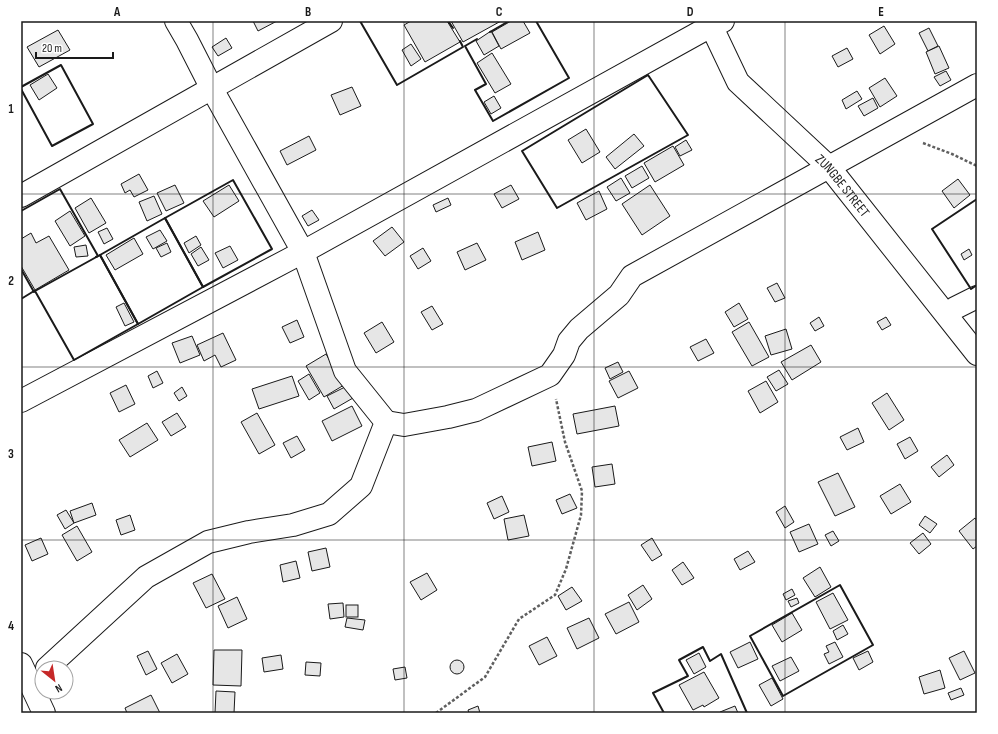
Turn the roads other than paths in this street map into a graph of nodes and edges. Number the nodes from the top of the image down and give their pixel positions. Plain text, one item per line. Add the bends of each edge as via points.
1 (176, 21) edge
2 (331, 21) edge
3 (714, 23) edge
4 (977, 85) edge
5 (212, 88) junction
6 (829, 166) junction
7 (21, 196) edge
8 (303, 252) junction
9 (977, 297) edge
10 (956, 308) dead end
11 (977, 354) edge
12 (21, 401) edge
13 (386, 422) junction
14 (56, 660) edge
15 (21, 664) edge
16 (34, 676) edge
17 (41, 700) edge
18 (44, 713) edge

1 - 5 street
2 - 5 street
3 - 6 street, ZUNGBE STREET via 738,82
3 - 8 street
4 - 6 street
5 - 7 street
5 - 8 street
6 - 11 street, ZUNGBE STREET
6 - 13 street via 632,276 619,295 579,329 569,341 564,355 550,375 476,410 404,425
8 - 12 street
8 - 13 street via 345,370
9 - 10 street
13 - 14 street via 361,486 329,514 293,525 208,542 146,577
15 - 16 street
17 - 18 street

